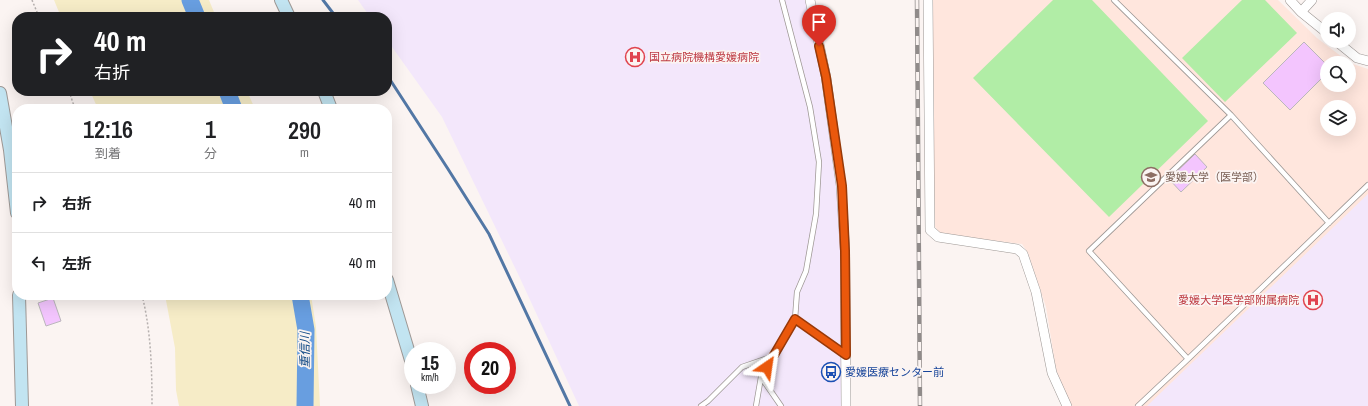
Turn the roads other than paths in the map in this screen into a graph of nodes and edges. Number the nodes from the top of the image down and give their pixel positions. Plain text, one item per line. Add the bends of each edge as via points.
1 (281, 0) edge
2 (782, 0) edge
3 (810, 0) edge
4 (928, 0) edge
5 (1114, 0) edge
6 (1290, 0) edge
7 (1312, 0) edge
8 (287, 12) edge
9 (1301, 12) junction
10 (1320, 27) edge
11 (1345, 48) edge
12 (1368, 61) edge
13 (0, 93) edge
14 (1231, 115) junction
15 (12, 168) edge
16 (1368, 185) edge
17 (1329, 223) junction
18 (392, 297) edge
19 (19, 300) edge
20 (795, 319) junction
21 (406, 342) edge
22 (846, 355) junction
23 (774, 356) junction
24 (1188, 359) junction
25 (760, 377) junction
26 (420, 394) edge
27 (22, 406) edge
28 (422, 406) edge
29 (701, 406) edge
30 (756, 406) edge
31 (781, 406) edge
32 (846, 406) edge
33 (1066, 406) edge
34 (1138, 406) edge

1 - 8 street
2 - 20 lane via 810,107 819,162 816,214 806,271 797,292
3 - 22 street via 826,77 842,186
4 - 33 street via 930,230 938,237 1017,249 1023,254 1036,292 1052,373
5 - 14 lane
6 - 9 street
7 - 9 street
9 - 10 street
11 - 12 street via 1357,58
13 - 15 street
14 - 17 lane
14 - 24 lane via 1089,251
16 - 17 lane
17 - 24 lane
18 - 21 street
19 - 27 street
20 - 22 lane
20 - 23 lane
22 - 32 street
23 - 25 lane
23 - 29 lane via 742,367
24 - 34 lane
25 - 30 lane
25 - 31 lane
26 - 28 street

